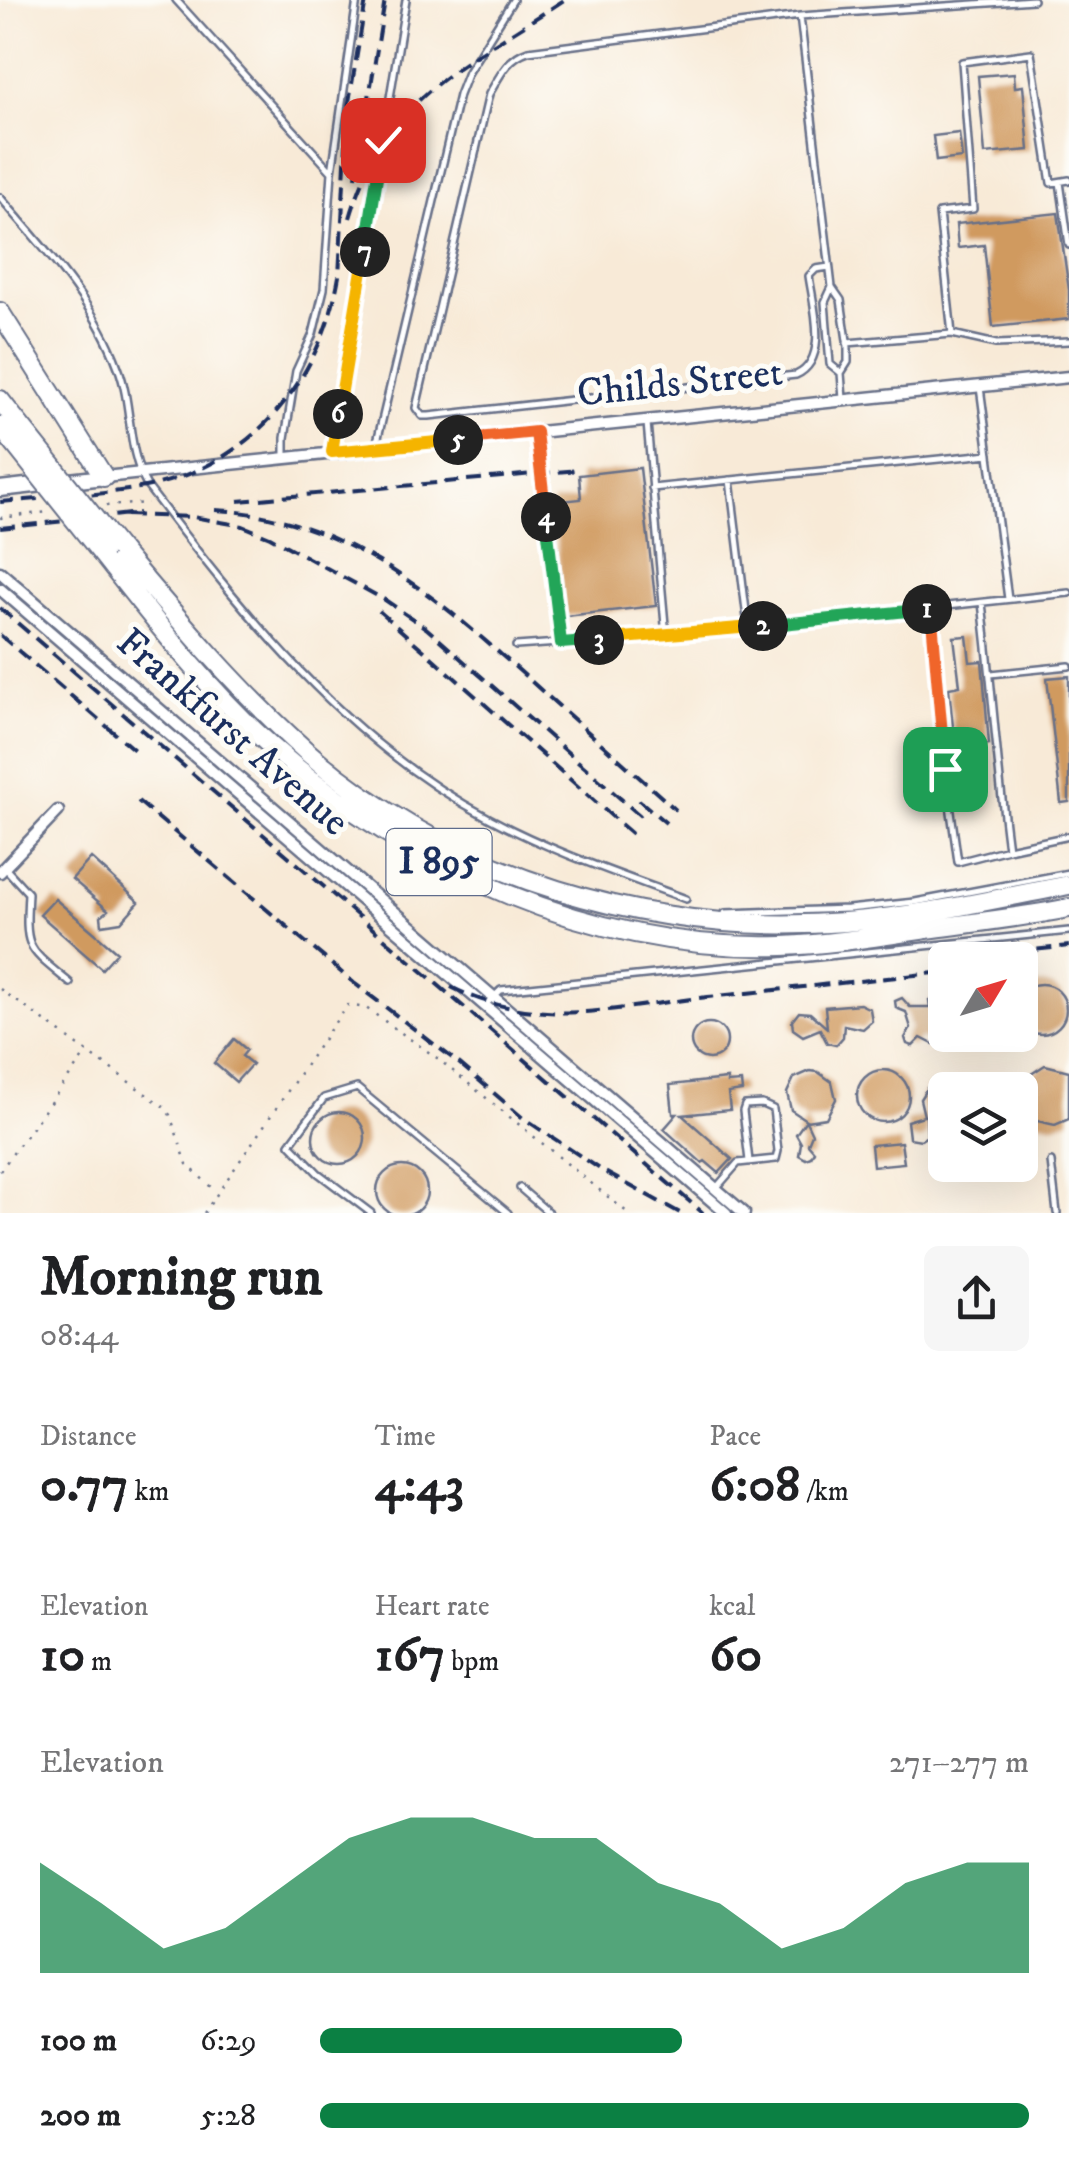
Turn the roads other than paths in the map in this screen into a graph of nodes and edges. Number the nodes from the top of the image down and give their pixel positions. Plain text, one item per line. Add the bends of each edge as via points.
1 (176, 0) edge
2 (357, 0) edge
3 (406, 0) edge
4 (513, 0) edge
5 (1033, 0) edge
6 (800, 16) junction
7 (332, 172) junction
8 (1069, 180) edge
9 (1060, 182) junction
10 (0, 197) edge
11 (1069, 245) edge
12 (830, 266) junction
13 (832, 287) junction
14 (0, 312) edge
15 (952, 334) junction
16 (1069, 340) edge
17 (847, 343) junction
18 (841, 373) junction
19 (1069, 376) edge
20 (980, 384) junction
21 (843, 399) junction
22 (0, 400) edge
23 (647, 420) junction
24 (7, 422) edge
25 (536, 432) junction
26 (375, 449) junction
27 (332, 452) junction
28 (989, 454) junction
29 (285, 458) junction
30 (140, 474) junction
31 (104, 477) junction
32 (730, 480) junction
33 (652, 488) junction
34 (0, 489) edge
35 (111, 552) junction
36 (0, 572) edge
37 (0, 589) edge
38 (1069, 594) edge
39 (1008, 600) junction
40 (982, 603) junction
41 (931, 608) junction
42 (748, 628) junction
43 (666, 636) junction
44 (561, 643) junction
45 (516, 646) dead end
46 (1069, 666) edge
47 (991, 674) junction
48 (58, 811) dead end
49 (1069, 836) edge
50 (1008, 849) junction
51 (2, 869) edge
52 (1069, 873) edge
53 (1069, 885) edge
54 (686, 899) dead end
55 (1069, 908) edge
56 (883, 927) junction
57 (1069, 931) edge
58 (70, 983) dead end
59 (488, 1001) junction
60 (749, 1161) junction
61 (1051, 1162) dead end
62 (520, 1188) dead end
63 (716, 1189) junction
64 (370, 1213) edge
65 (508, 1213) edge
66 (549, 1213) edge
67 (726, 1213) edge
68 (744, 1213) edge
69 (1057, 1213) edge

1 - 7 lane
2 - 7 lane
3 - 27 lane
4 - 26 lane via 459,95
5 - 6 lane
6 - 12 lane
6 - 12 lane via 528,51 508,62 489,94 416,408 429,416 796,375 811,366 817,348 808,276
7 - 29 lane via 324,290 296,370
8 - 9 lane
9 - 11 lane
9 - 15 lane via 1051,183 1031,52 962,62 973,208 938,213
10 - 30 lane via 104,331 120,372
12 - 13 lane
13 - 17 lane via 841,300
13 - 18 lane via 825,302 830,364
14 - 31 highway
15 - 16 lane via 996,344
15 - 17 lane
17 - 18 lane
18 - 21 lane
19 - 20 street, Childs Street
20 - 21 street, Childs Street
20 - 28 lane
21 - 23 street, Childs Street
22 - 24 highway, I 895
23 - 25 street, Childs Street
23 - 33 lane
24 - 35 highway, I 895, bridge
25 - 26 street, Childs Street
25 - 44 lane
26 - 27 street, Childs Street
27 - 29 street, Childs Street
28 - 32 lane
28 - 39 lane
29 - 30 street, Childs Street
30 - 31 street, Childs Street
30 - 54 lane via 300,672 404,765 528,838
31 - 34 main road, Childs Street
32 - 33 lane
32 - 42 lane
33 - 43 lane
35 - 56 highway, I 895 via 308,752 401,819 480,861 584,899 682,918
35 - 56 highway, I 895 via 226,702 274,749 348,806 454,870 508,895 635,934 755,946 811,944
36 - 59 street, Frankfurst Avenue
37 - 59 street, Frankfurst Avenue
38 - 39 lane
39 - 40 lane
40 - 41 lane
40 - 47 lane
41 - 42 lane
41 - 50 lane via 958,862
42 - 43 lane
43 - 44 lane
44 - 45 lane
46 - 47 lane
47 - 50 lane
48 - 51 street
49 - 50 lane
51 - 58 lane via 28,894 25,935 37,956
52 - 56 lane via 916,902
53 - 56 highway, I 895
55 - 56 highway, I 895
56 - 57 lane
56 - 59 lane via 501,990
59 - 63 street, Frankfurst Avenue
59 - 67 street, Frankfurst Avenue
60 - 60 lane via 776,1159 778,1151 773,1108 762,1104 744,1105
60 - 63 lane via 738,1163
61 - 69 lane
62 - 66 lane
63 - 68 street, Frankfurst Avenue
64 - 65 lane via 290,1144 324,1098 357,1088

